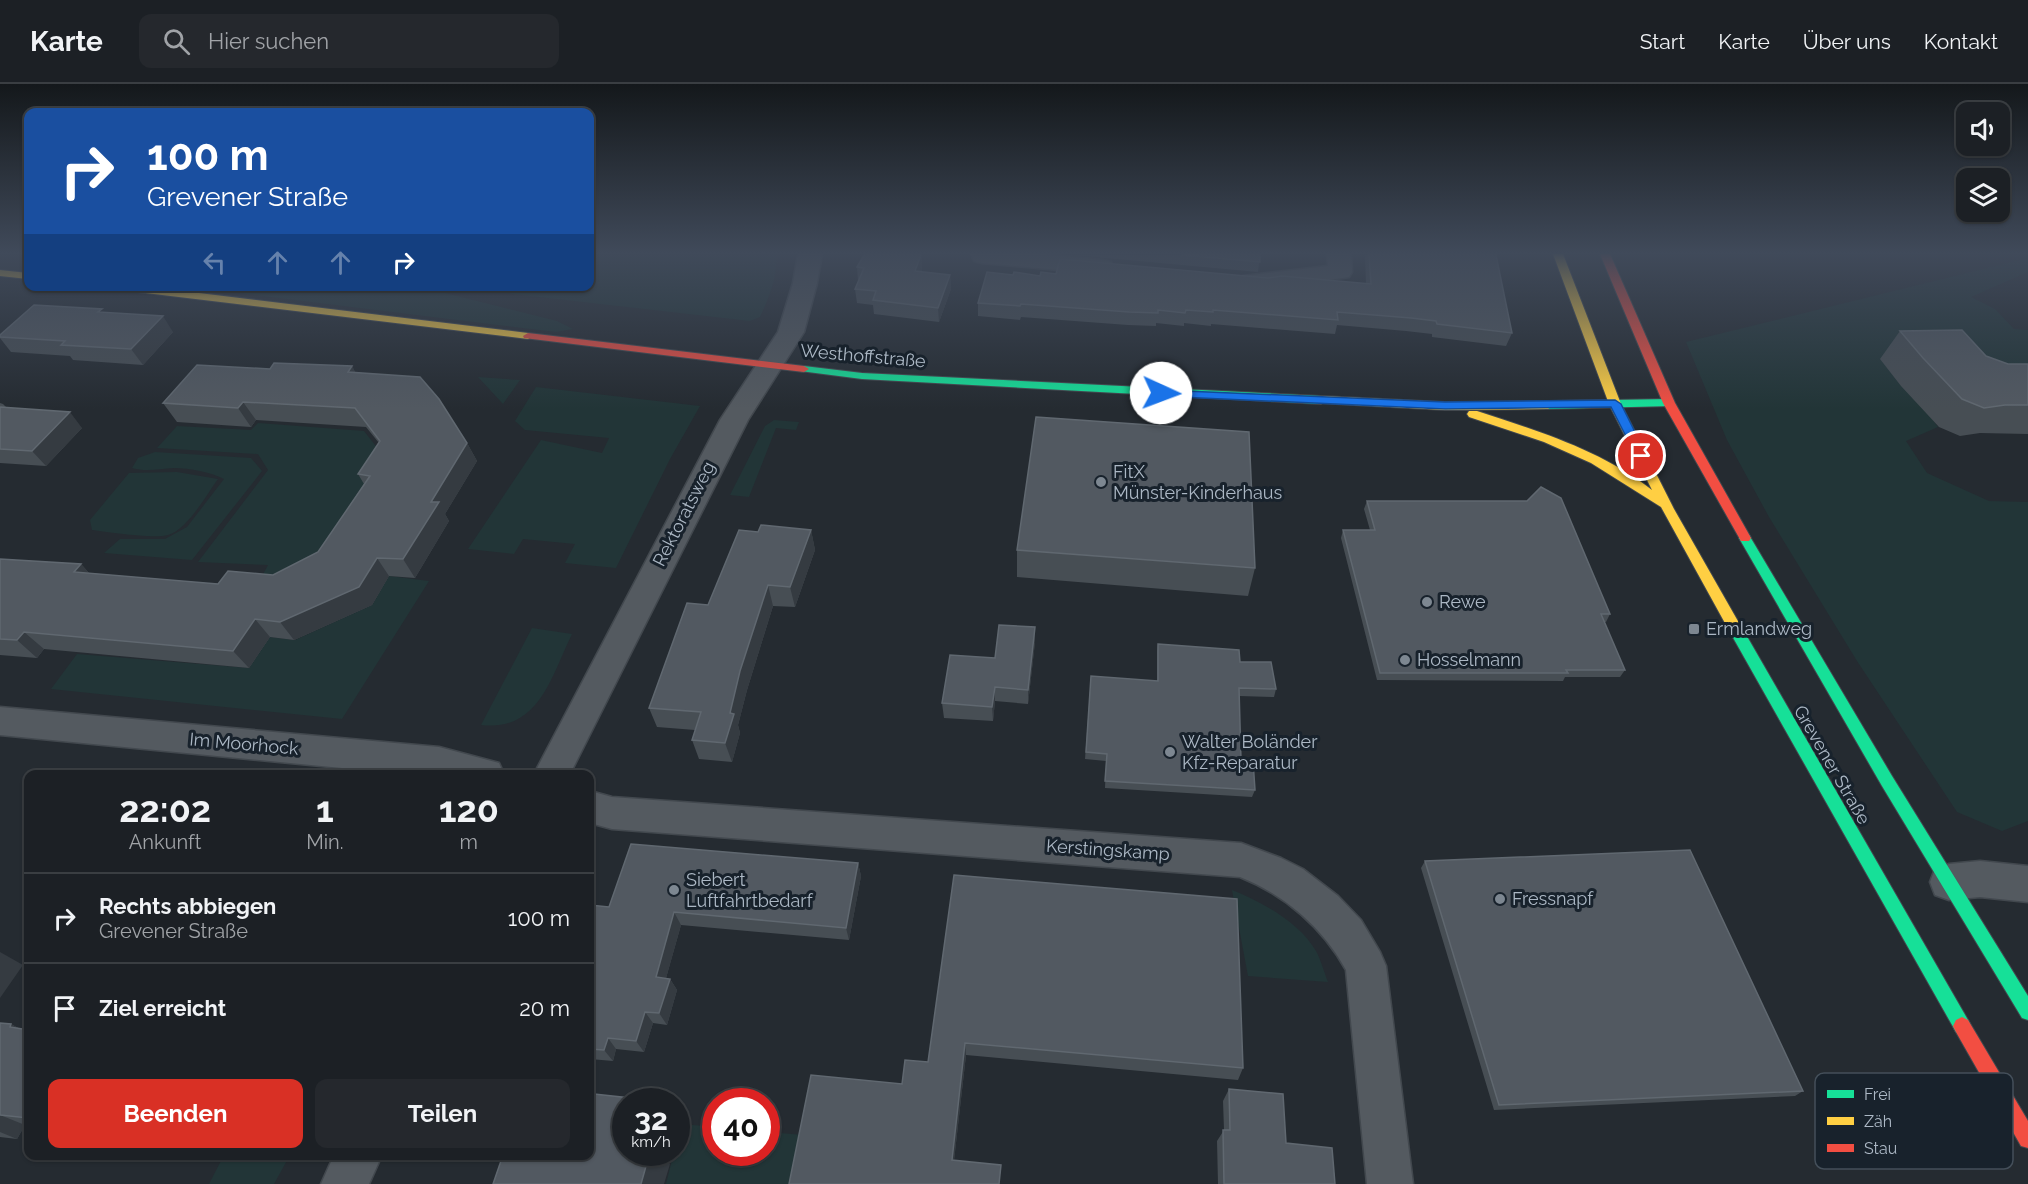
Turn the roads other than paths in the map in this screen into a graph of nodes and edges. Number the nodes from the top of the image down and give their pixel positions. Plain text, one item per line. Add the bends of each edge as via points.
1 (273, 305) edge
2 (799, 305) edge
3 (1577, 305) edge
4 (1627, 305) edge
5 (770, 365) junction
6 (1669, 403) junction
7 (1615, 404) junction
8 (1445, 406) junction
9 (1668, 509) junction
10 (0, 721) edge
11 (470, 770) edge
12 (554, 770) edge
13 (594, 808) edge
14 (1949, 882) junction
15 (2028, 884) edge
16 (2028, 1012) edge
17 (1989, 1073) edge
18 (2013, 1114) edge
19 (2028, 1140) edge
20 (356, 1160) edge
21 (344, 1184) edge
22 (1390, 1184) edge

1 - 5 main road, Westhoffstraße
2 - 5 street, Rektoratsweg via 791,332
3 - 7 main road, Grevener Straße
4 - 6 main road
5 - 8 main road, Westhoffstraße via 917,379
5 - 12 street, Rektoratsweg via 734,420
6 - 7 main road
6 - 14 main road
7 - 8 main road, Westhoffstraße
7 - 9 main road, Grevener Straße
8 - 9 main road via 1588,455 1638,484
9 - 17 main road, Grevener Straße
10 - 11 street, Im Moorhock via 439,762
13 - 22 street, Kerstingskamp via 612,813 1241,860 1267,870 1324,909 1347,933 1366,966
14 - 15 street via 1980,879
14 - 16 main road
18 - 19 main road, Grevener Straße
20 - 21 street

